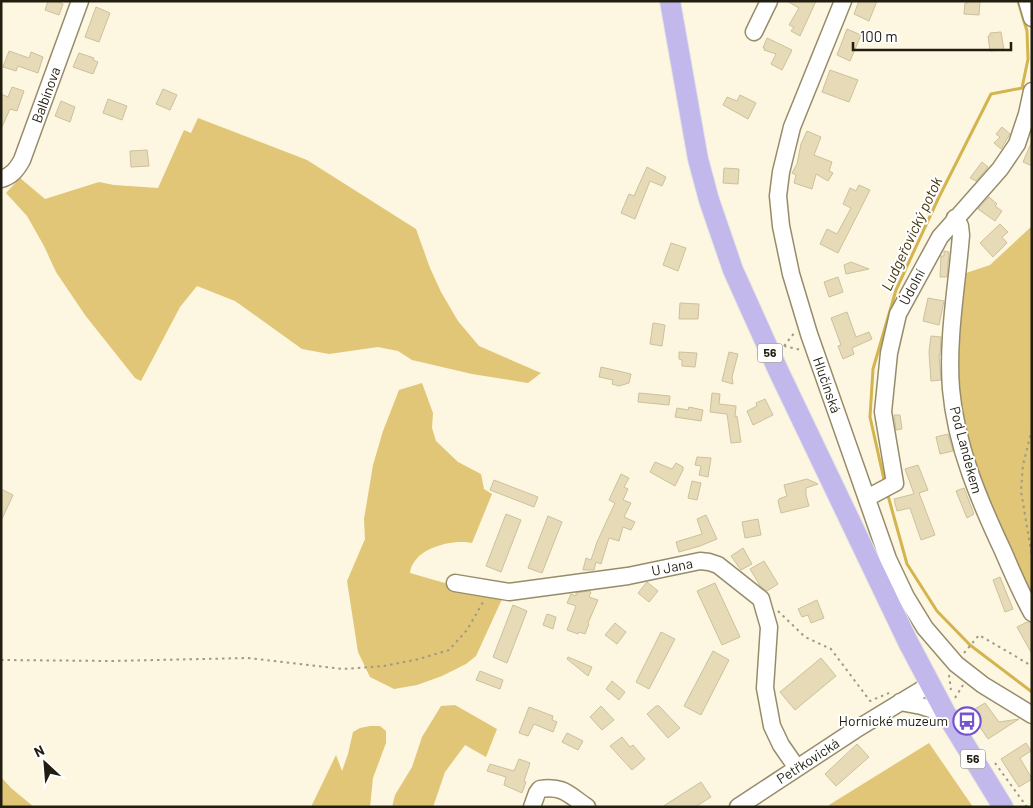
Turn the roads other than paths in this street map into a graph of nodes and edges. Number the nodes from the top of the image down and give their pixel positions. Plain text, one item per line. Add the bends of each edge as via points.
1 (80, 1) edge
2 (670, 1) edge
3 (769, 1) edge
4 (842, 1) edge
5 (1027, 1) edge
6 (1032, 18) edge
7 (754, 32) dead end
8 (1032, 91) edge
9 (1, 180) edge
10 (955, 218) junction
11 (879, 492) junction
12 (455, 583) dead end
13 (1032, 612) edge
14 (930, 685) junction
15 (900, 702) junction
16 (950, 708) junction
17 (1032, 715) edge
18 (797, 768) junction
19 (532, 807) edge
20 (587, 807) edge
21 (738, 807) edge
22 (1003, 807) edge

1 - 9 street, Balbínova via 22,160 16,170
2 - 14 main road, 56 via 698,159 733,270 834,491
3 - 7 street
4 - 11 street, Hlučínská via 792,127 780,172 780,226 805,320
5 - 6 street
8 - 10 street, Údolní via 1018,144 1000,169
10 - 11 street, Údolní via 922,268 894,326 883,412 895,482
10 - 13 street, Pod Landekem via 960,226 960,235 950,361 956,421 978,498
11 - 17 street, Hlučínská via 891,566 915,613 937,643 970,676
12 - 18 street, U Jana via 509,592 628,576 700,561 718,565 761,599 769,627 765,688 772,726
14 - 15 street, Petřkovická
14 - 16 main road, 56
15 - 16 street
15 - 18 street, Petřkovická
16 - 22 main road, 56
18 - 21 street, Petřkovická
19 - 20 street via 537,793 546,788 565,790

